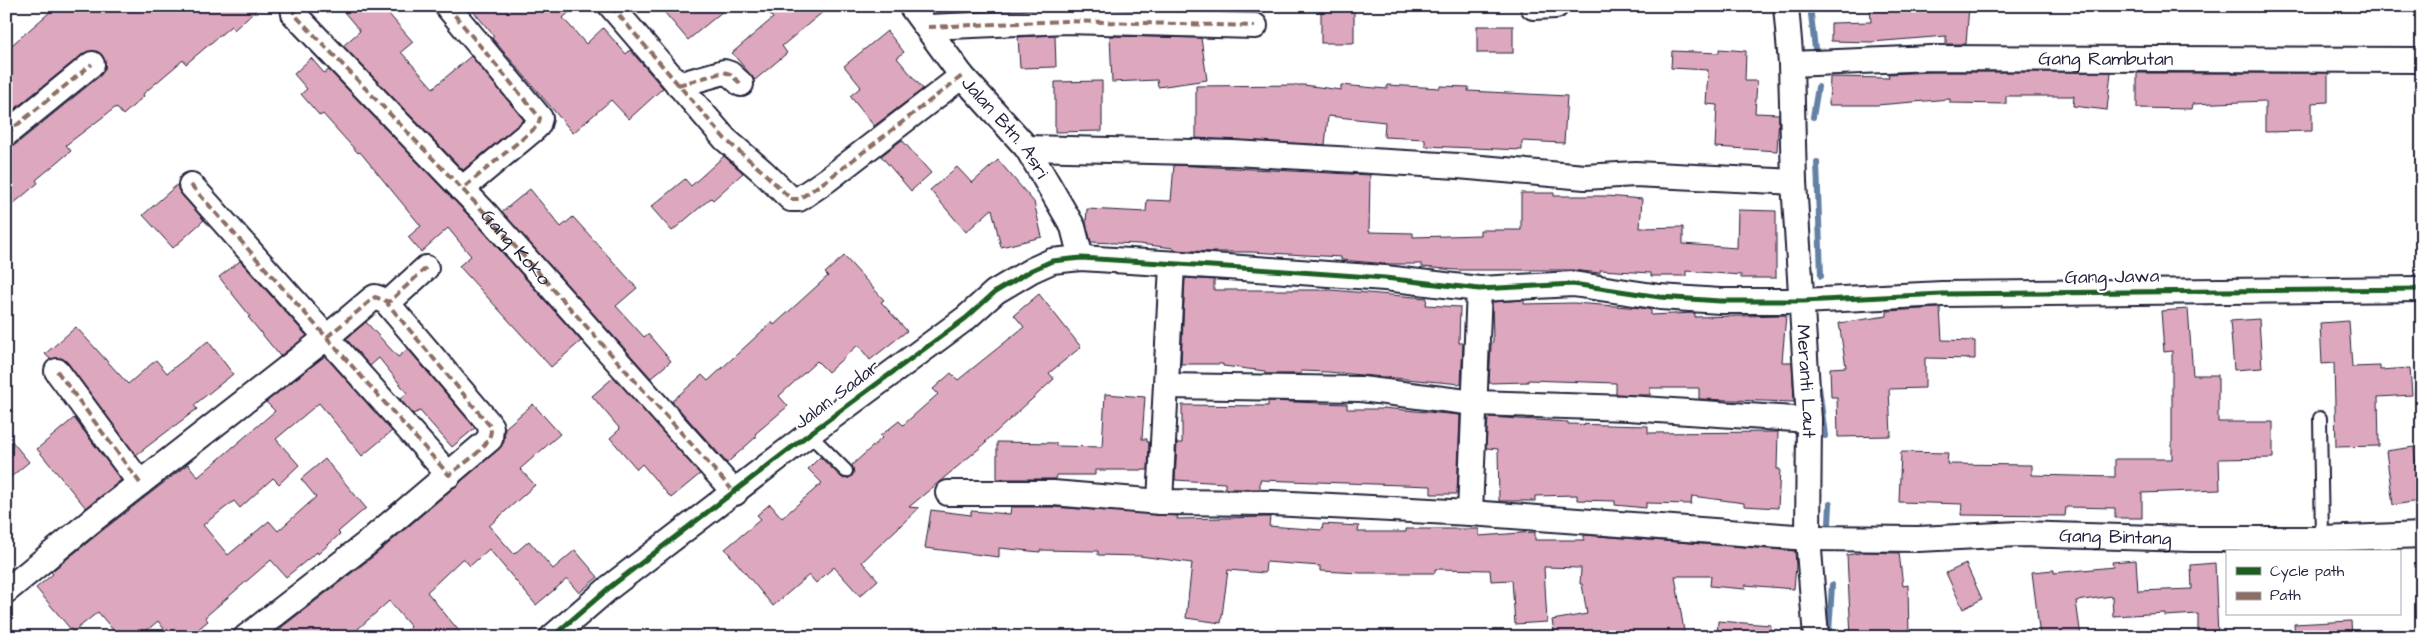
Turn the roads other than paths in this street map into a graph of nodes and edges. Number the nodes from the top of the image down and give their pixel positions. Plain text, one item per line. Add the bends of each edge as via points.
1 (293, 6) edge
2 (447, 6) edge
3 (611, 6) edge
4 (911, 6) edge
5 (1533, 6) edge
6 (1556, 6) edge
7 (1786, 6) edge
8 (1255, 26) dead end
9 (928, 27) junction
10 (2421, 56) edge
11 (92, 64) dead end
12 (1791, 64) junction
13 (962, 76) junction
14 (741, 84) dead end
15 (678, 85) junction
16 (6, 134) edge
17 (1027, 148) junction
18 (1794, 182) junction
19 (192, 185) dead end
20 (462, 189) junction
21 (1081, 258) junction
22 (1172, 265) junction
23 (426, 268) dead end
24 (1479, 289) junction
25 (2422, 289) edge
26 (1803, 300) junction
27 (387, 303) junction
28 (327, 337) junction
29 (57, 371) dead end
30 (1166, 386) junction
31 (1475, 403) junction
32 (2320, 418) dead end
33 (1809, 420) junction
34 (809, 434) junction
35 (846, 471) dead end
36 (449, 475) junction
37 (140, 483) junction
38 (735, 492) junction
39 (948, 493) dead end
40 (1160, 502) junction
41 (1470, 513) junction
42 (2422, 535) edge
43 (1808, 538) junction
44 (2322, 540) junction
45 (6, 591) edge
46 (246, 637) edge
47 (552, 637) edge
48 (1816, 637) edge

1 - 20 street, Gang Koko via 294,14
2 - 20 street via 540,118 538,125
3 - 15 street
4 - 9 street, Jalan Btn. Asri
5 - 6 street
7 - 12 street, Meranti Laut
8 - 9 street via 1065,21
9 - 13 street, Jalan Btn. Asri
10 - 12 street, Gang Rambutan via 1931,58
11 - 16 street
12 - 18 street, Meranti Laut
13 - 15 street via 827,180 799,199 790,200 725,139
13 - 17 street, Jalan Btn. Asri
14 - 15 street via 724,72
17 - 18 street via 1253,154 1585,177 1635,174
17 - 21 street, Jalan Btn. Asri via 1073,227
18 - 26 street, Meranti Laut
19 - 28 street
20 - 38 street, Gang Koko
21 - 22 street, Jalan Sadar
21 - 34 street, Jalan Sadar via 1052,262 995,292 966,318
22 - 24 street, Jalan Sadar via 1385,278
22 - 30 street
23 - 27 street
24 - 26 street, Gang Jawa via 1573,284 1660,297
24 - 31 street
25 - 26 street, Gang Jawa via 1942,294
26 - 33 street, Meranti Laut
27 - 28 street via 375,297
27 - 36 street via 491,427 492,433 486,444
28 - 36 street
28 - 37 street
29 - 37 street
30 - 31 street via 1361,389
30 - 40 street
31 - 33 street via 1628,408
31 - 41 street
32 - 44 lane
33 - 43 street, Meranti Laut
34 - 35 lane
34 - 38 street, Jalan Sadar
36 - 46 street
37 - 45 street
38 - 47 street, Jalan Sadar via 610,587
39 - 40 street, Gang Bintang via 1053,493
40 - 41 street, Gang Bintang via 1272,503
41 - 43 street, Gang Bintang
42 - 44 street, Gang Bintang
43 - 44 street, Gang Bintang via 1918,539 2018,534
43 - 48 street, Meranti Laut

